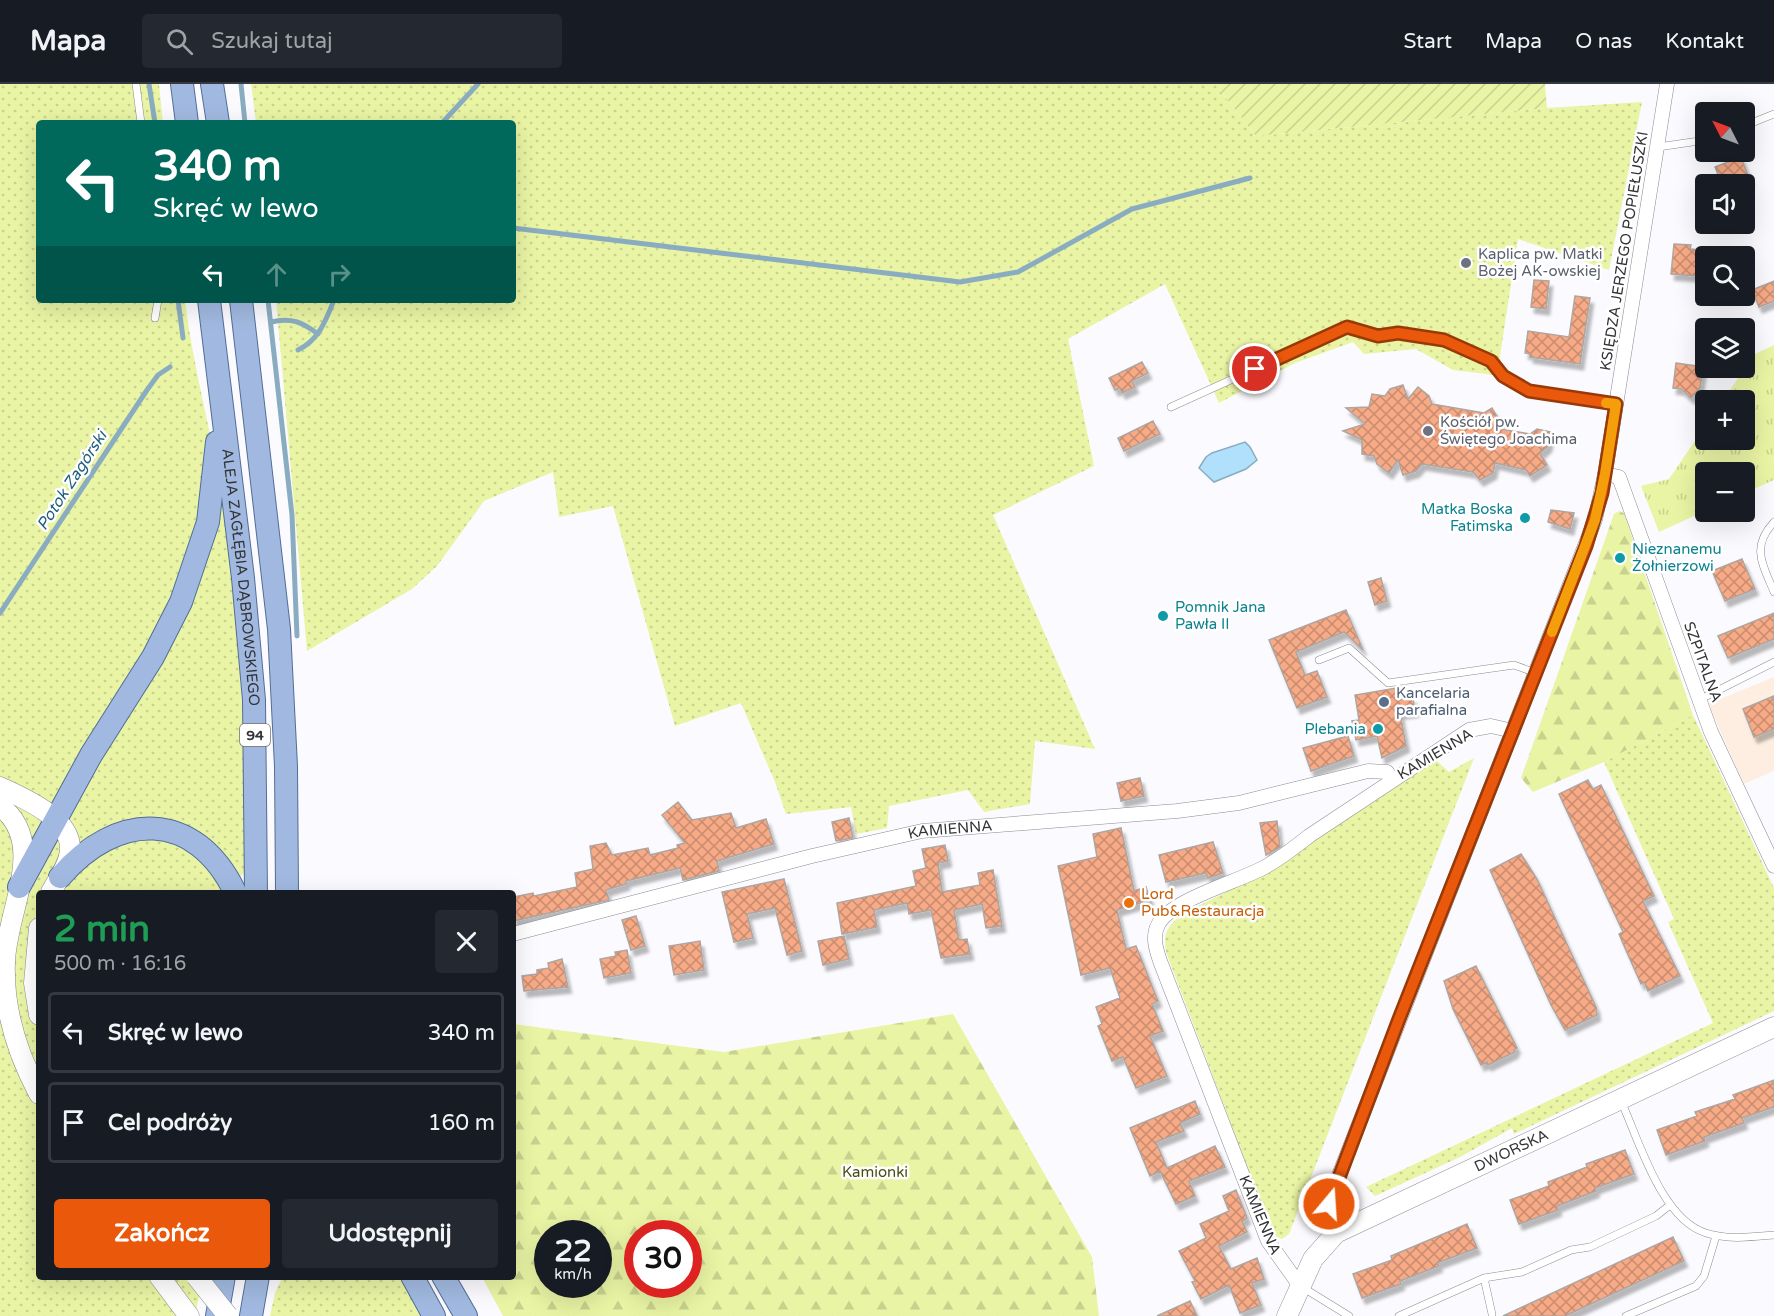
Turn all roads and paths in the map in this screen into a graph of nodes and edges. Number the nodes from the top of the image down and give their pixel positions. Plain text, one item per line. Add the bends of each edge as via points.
1 (136, 84) edge
2 (182, 84) edge
3 (213, 84) edge
4 (1667, 84) edge
5 (1774, 114) edge
6 (141, 120) edge
7 (187, 120) edge
8 (218, 120) edge
9 (1755, 122) edge
10 (1695, 142) edge
11 (1658, 147) junction
12 (157, 303) edge
13 (209, 303) edge
14 (241, 303) edge
15 (154, 318) dead end
16 (1616, 404) junction
17 (222, 405) junction
18 (1171, 407) dead end
19 (1605, 474) junction
20 (1774, 522) edge
21 (1774, 592) edge
22 (1319, 660) dead end
23 (1774, 662) edge
24 (1536, 673) junction
25 (1699, 700) junction
26 (1513, 731) junction
27 (1392, 780) junction
28 (0, 787) edge
29 (0, 806) edge
30 (56, 821) junction
31 (1774, 866) edge
32 (56, 885) edge
33 (19, 887) junction
34 (235, 890) edge
35 (256, 890) edge
36 (287, 890) edge
37 (516, 933) edge
38 (36, 961) edge
39 (36, 996) edge
40 (1774, 1027) edge
41 (36, 1087) edge
42 (1620, 1099) junction
43 (1670, 1205) junction
44 (1336, 1233) junction
45 (1774, 1235) edge
46 (1716, 1236) junction
47 (1484, 1278) junction
48 (162, 1280) edge
49 (199, 1280) edge
50 (223, 1280) edge
51 (257, 1280) edge
52 (271, 1280) edge
53 (414, 1280) edge
54 (445, 1280) edge
55 (1300, 1286) junction
56 (252, 1313) edge
57 (1492, 1314) dead end
58 (189, 1316) edge
59 (216, 1316) edge
60 (228, 1316) edge
61 (434, 1316) edge
62 (466, 1316) edge
63 (1287, 1316) edge
64 (1349, 1316) edge
65 (1399, 1316) edge
66 (1626, 1316) edge

1 - 6 lane
2 - 7 main road
3 - 8 main road
4 - 11 street, KSIĘDZA JERZEGO POPIEŁUSZKI
5 - 9 lane
10 - 11 lane
11 - 16 street, KSIĘDZA JERZEGO POPIEŁUSZKI
12 - 15 lane
13 - 17 main road, ALEJA ZAGŁĘBIA DĄBROWSKIEGO / 94
14 - 36 main road, ALEJA ZAGŁĘBIA DĄBROWSKIEGO / 94 via 279,629
16 - 18 lane via 1529,391 1503,376 1491,361 1444,340 1398,333 1378,336 1347,327
16 - 19 street, KSIĘDZA JERZEGO POPIEŁUSZKI
17 - 30 main road via 208,522 193,571 153,657 89,758
17 - 35 main road, ALEJA ZAGŁĘBIA DĄBROWSKIEGO / 94 via 254,700
19 - 24 street, KSIĘDZA JERZEGO POPIEŁUSZKI via 1586,546
19 - 25 street, SZPITALNA via 1619,477
20 - 21 lane via 1762,535 1759,552
22 - 24 lane via 1349,648 1388,683 1514,665
23 - 25 lane
24 - 26 street, KSIĘDZA JERZEGO POPIEŁUSZKI
25 - 31 street, SZPITALNA
26 - 27 street, KAMIENNA via 1491,726 1468,730
26 - 44 street, KSIĘDZA JERZEGO POPIEŁUSZKI via 1330,1198 1330,1221
27 - 37 street, KAMIENNA via 1387,772 1368,771 1239,803 1198,809 922,831
27 - 55 street, KAMIENNA via 1287,854 1167,913 1155,933 1160,961 1268,1241
28 - 30 street
29 - 33 street via 10,813 22,833 24,855
30 - 32 street via 70,841 70,853
30 - 33 main road
32 - 34 main road via 77,858 103,840 137,829 160,828 180,833 201,845
33 - 41 street via 6,946 5,990 15,1041
38 - 39 street
40 - 42 street, DWORSKA
42 - 43 lane
42 - 44 street, DWORSKA
43 - 46 lane via 1692,1227
43 - 47 lane via 1656,1216 1590,1247 1571,1250 1522,1272
44 - 55 street, DWORSKA via 1313,1259
45 - 46 lane
46 - 66 lane via 1704,1276 1696,1286
47 - 57 lane
47 - 65 lane
48 - 58 street
49 - 60 street, bridge
50 - 59 main road
51 - 56 main road
52 - 56 main road
53 - 61 main road
54 - 62 main road
55 - 63 street, DWORSKA
55 - 64 lane

